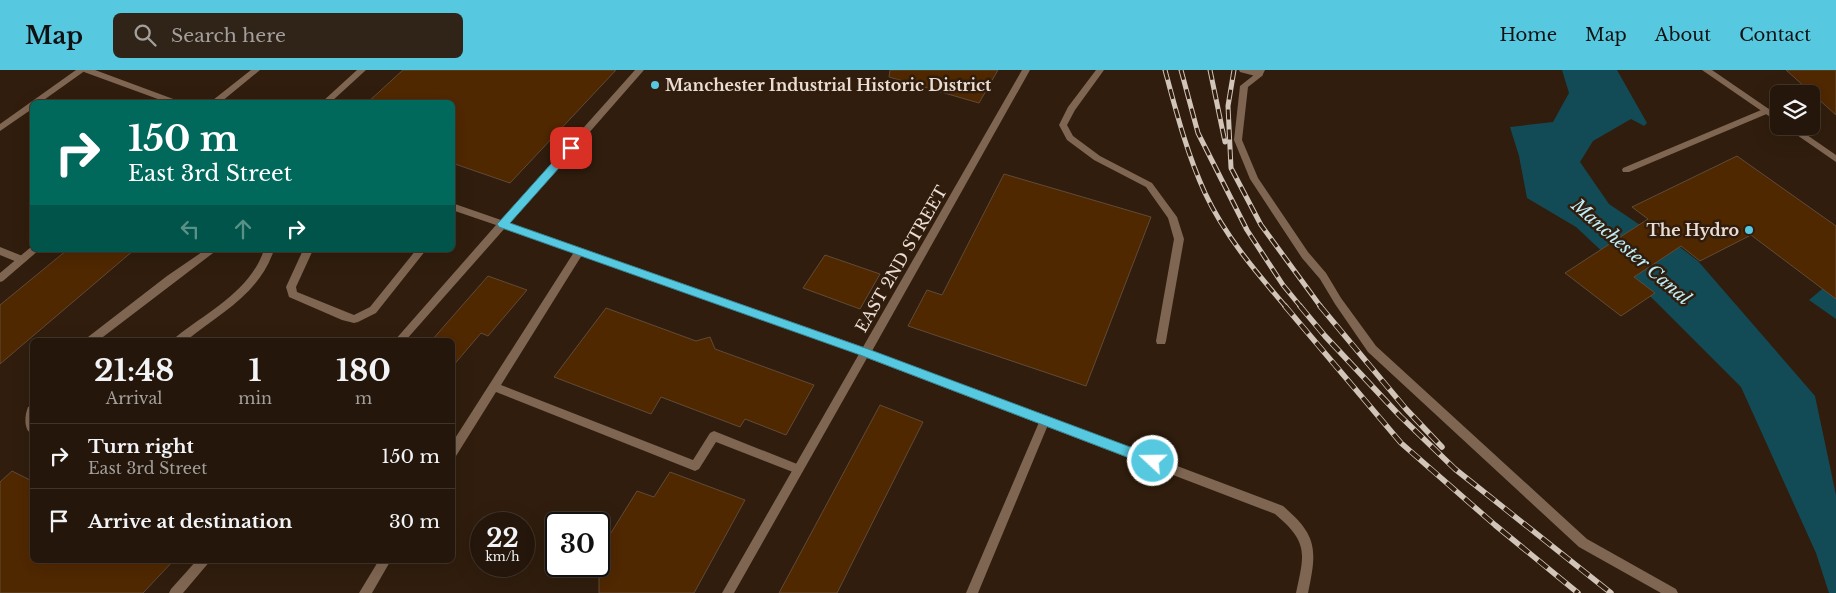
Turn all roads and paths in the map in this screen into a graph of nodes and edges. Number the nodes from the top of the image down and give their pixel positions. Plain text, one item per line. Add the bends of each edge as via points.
1 (82, 70) edge
2 (87, 70) edge
3 (256, 70) edge
4 (362, 70) edge
5 (640, 70) edge
6 (1026, 70) edge
7 (1100, 70) edge
8 (1243, 70) edge
9 (1706, 70) edge
10 (1260, 72) edge
11 (39, 100) edge
12 (168, 100) edge
13 (218, 100) edge
14 (328, 100) edge
15 (30, 106) edge
16 (1766, 111) junction
17 (1770, 114) edge
18 (0, 128) edge
19 (1801, 135) edge
20 (1836, 159) edge
21 (1626, 170) dead end
22 (455, 208) edge
23 (503, 224) junction
24 (0, 251) edge
25 (32, 252) edge
26 (209, 252) edge
27 (268, 252) edge
28 (307, 252) edge
29 (419, 252) edge
30 (579, 252) junction
31 (22, 260) junction
32 (0, 278) edge
33 (95, 338) edge
34 (183, 338) edge
35 (402, 338) edge
36 (1161, 341) dead end
37 (864, 352) junction
38 (494, 387) junction
39 (1044, 420) junction
40 (455, 448) edge
41 (798, 469) junction
42 (201, 563) edge
43 (383, 563) edge
44 (175, 593) edge
45 (364, 593) edge
46 (728, 593) edge
47 (972, 593) edge
48 (1302, 593) edge
49 (1672, 593) edge

1 - 11 street
2 - 12 street
3 - 13 street
4 - 14 street
5 - 23 street
6 - 37 street, EAST 2ND STREET
7 - 36 street via 1063,125 1070,138 1097,158 1149,185 1172,217 1179,239
8 - 10 street
9 - 16 street
10 - 49 street via 1244,86 1241,105 1238,140 1246,163 1267,200 1305,255 1324,276 1372,348 1583,542
15 - 18 street
16 - 17 street
16 - 21 street
19 - 20 street
22 - 23 street
23 - 30 street
23 - 35 street
24 - 31 street
25 - 31 street
26 - 33 street
27 - 34 street via 267,261 252,284
28 - 29 street via 290,287 292,294 354,318 373,310
30 - 37 street
30 - 38 street
31 - 32 street
37 - 39 street
37 - 41 street, EAST 2ND STREET
38 - 40 street
38 - 41 street via 695,466 714,436
39 - 47 street
39 - 48 street via 1279,510 1295,523 1310,556
41 - 46 street, EAST 2ND STREET
42 - 44 street
43 - 45 street

